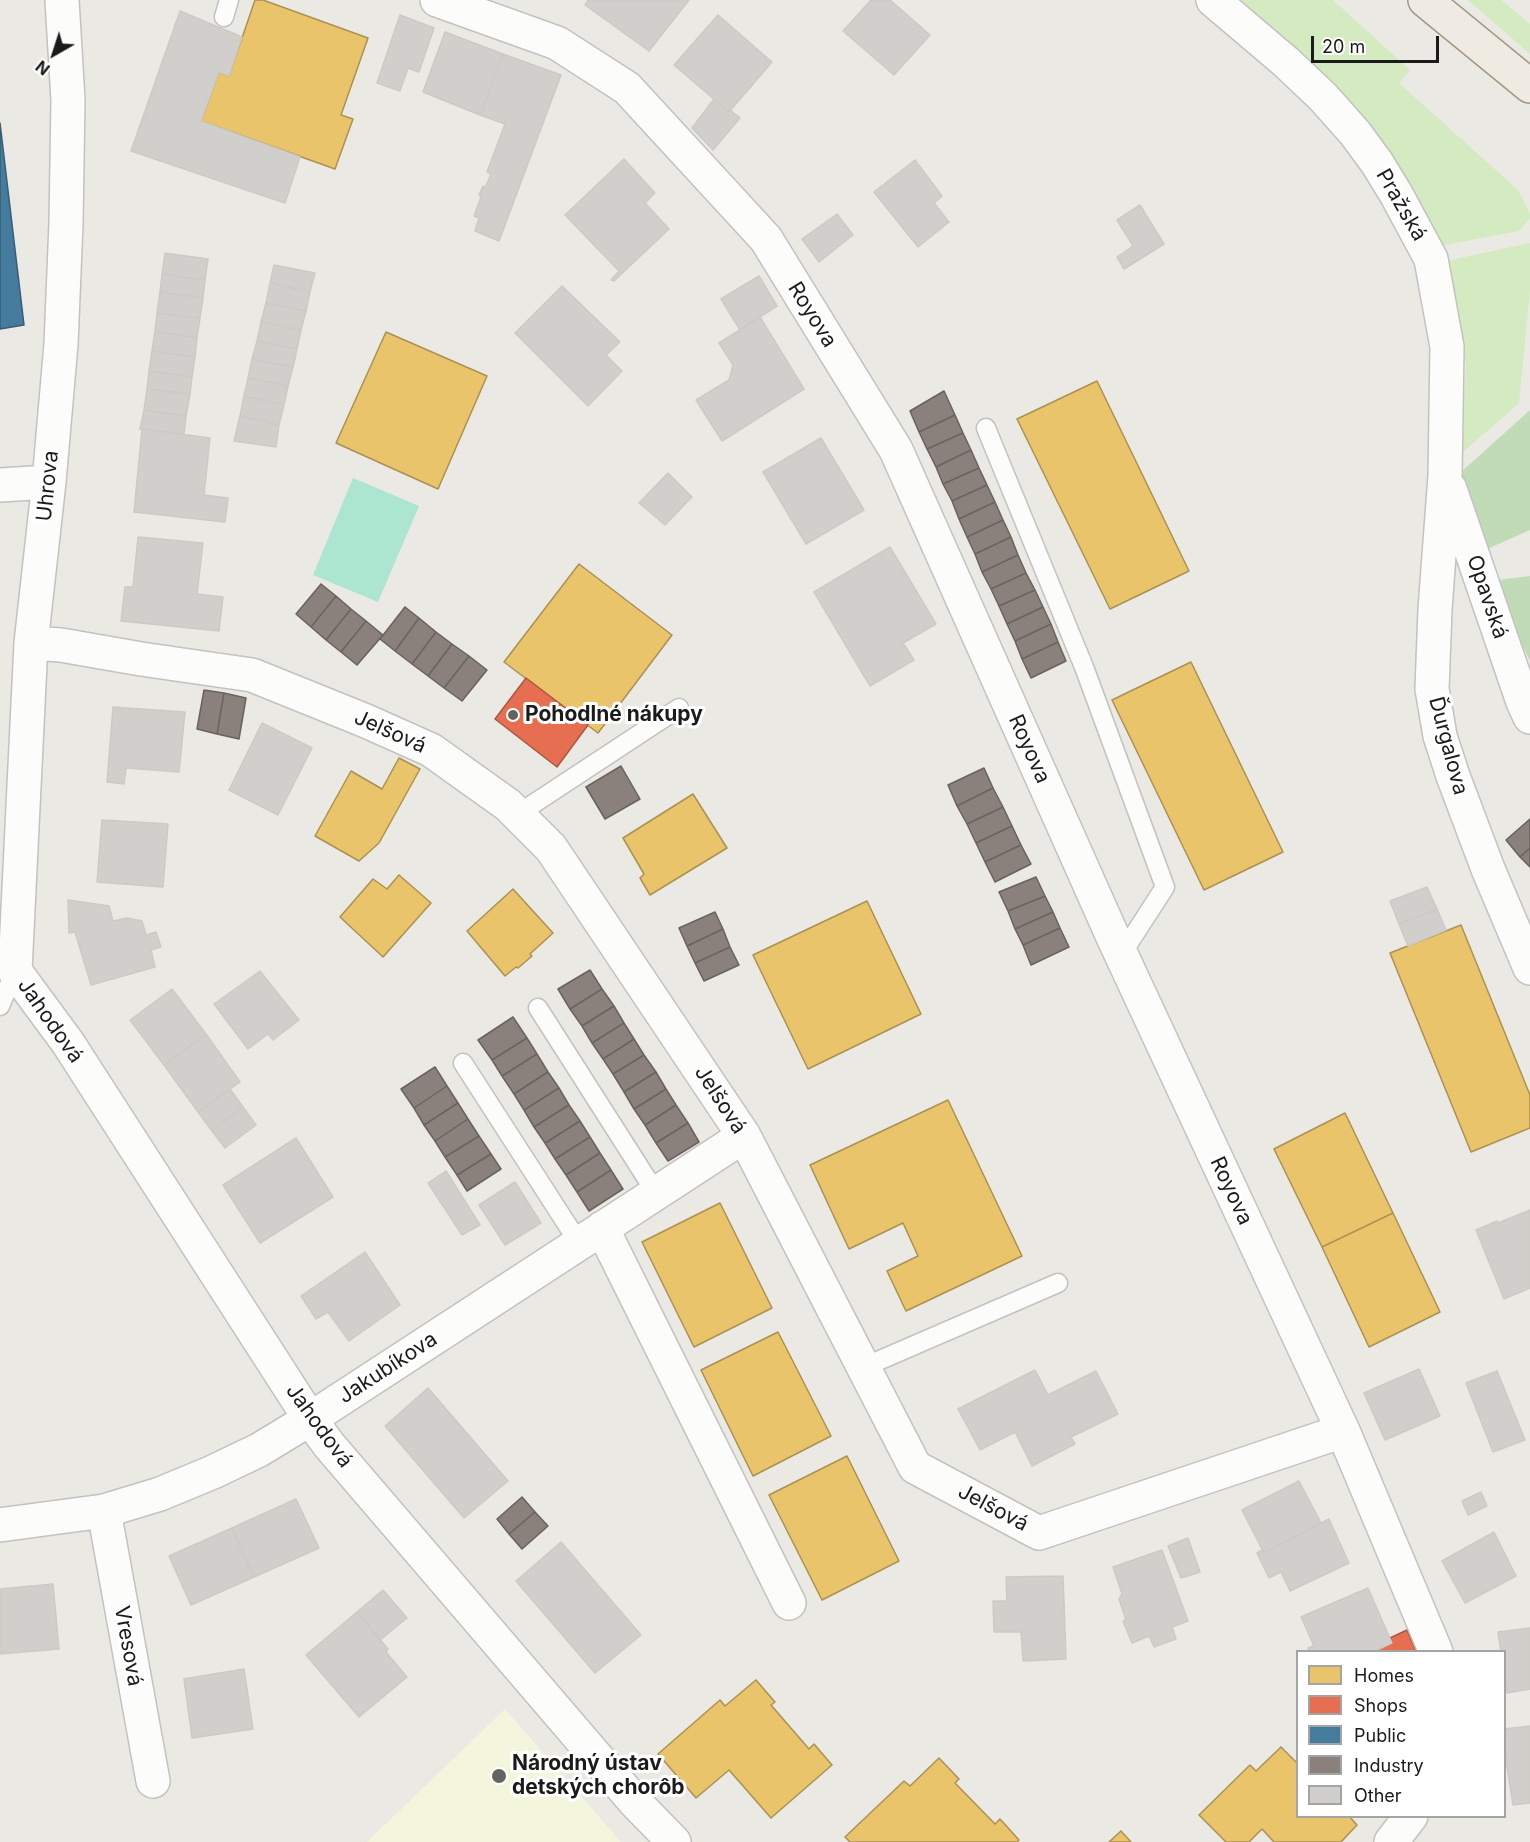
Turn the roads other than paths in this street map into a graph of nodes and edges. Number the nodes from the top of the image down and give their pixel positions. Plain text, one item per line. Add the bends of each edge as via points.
1 (62, 0) edge
2 (437, 0) edge
3 (1213, 0) edge
4 (1425, 0) edge
5 (1530, 86) edge
6 (986, 428) dead end
7 (1445, 476) junction
8 (49, 482) junction
9 (0, 485) edge
10 (31, 643) junction
11 (679, 708) dead end
12 (1530, 717) edge
13 (519, 815) junction
14 (1121, 955) junction
15 (1530, 968) edge
16 (15, 971) junction
17 (0, 1006) edge
18 (538, 1008) dead end
19 (463, 1063) dead end
20 (744, 1136) junction
21 (656, 1192) junction
22 (590, 1236) junction
23 (1058, 1283) dead end
24 (864, 1367) junction
25 (310, 1419) junction
26 (1343, 1431) junction
27 (104, 1511) junction
28 (0, 1525) edge
29 (789, 1603) dead end
30 (1435, 1650) edge
31 (153, 1781) dead end
32 (1409, 1818) edge
33 (674, 1842) edge
34 (1391, 1842) edge

1 - 8 street, Uhrova via 68,100 66,223
2 - 14 street, Royova via 557,43 627,88 766,239 896,450
3 - 7 street, Pražská via 1316,90 1355,133 1390,183 1431,259 1447,347
4 - 5 main road
6 - 14 lane via 1084,667 1165,887
7 - 12 street, Opavská
7 - 15 street, Ďurgalova via 1432,689 1440,736 1488,869
8 - 9 street
8 - 10 street, Uhrova
10 - 13 street, Jelšová via 252,675 431,750
10 - 16 street, Uhrova
11 - 13 lane
13 - 20 street, Jelšová via 551,848
14 - 26 street, Royova
16 - 17 lane
16 - 25 street, Jahodová via 68,1043
18 - 21 lane
19 - 22 lane
20 - 21 street, Jakubíkova
20 - 24 street, Jelšová
21 - 22 street, Jakubíkova
22 - 25 street, Jakubíkova
22 - 29 street
23 - 24 lane
24 - 26 street, Jelšová via 915,1467 1039,1533
25 - 27 street, Jakubíkova via 267,1446 213,1472
25 - 33 street, Jahodová via 627,1794
26 - 30 street, Royova
27 - 28 street, Jakubíkova
27 - 31 street, Vresová
32 - 34 street

